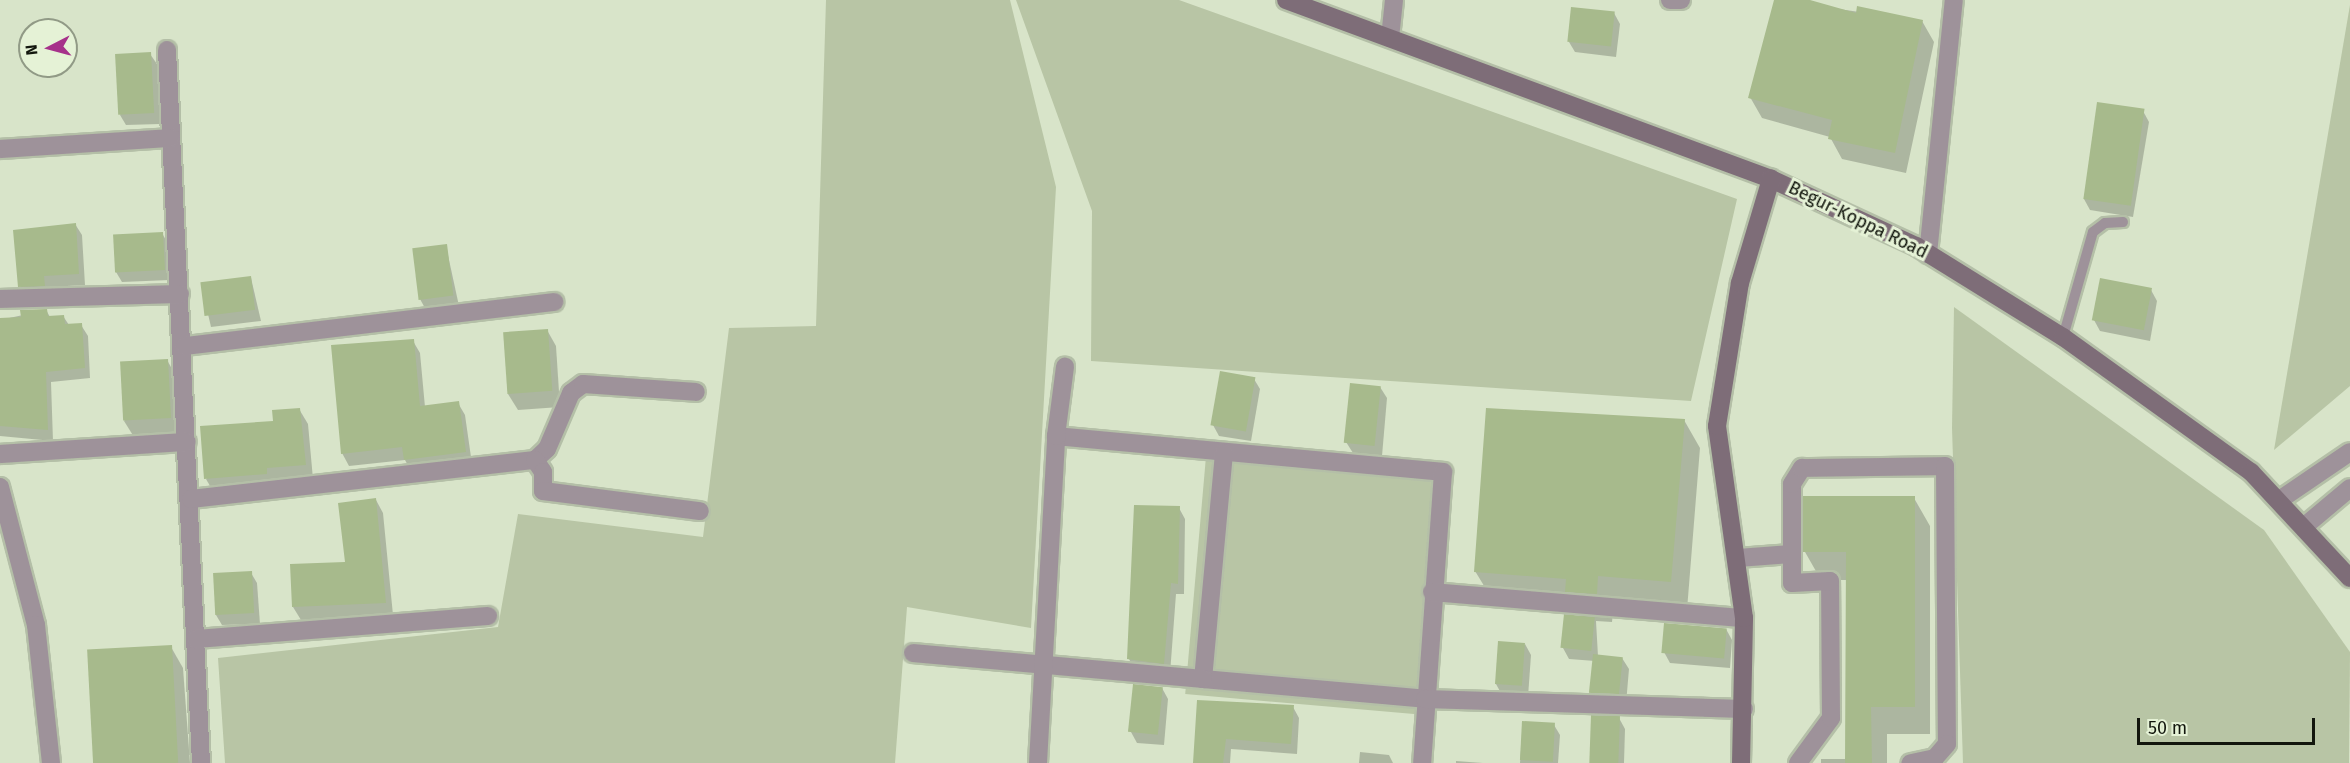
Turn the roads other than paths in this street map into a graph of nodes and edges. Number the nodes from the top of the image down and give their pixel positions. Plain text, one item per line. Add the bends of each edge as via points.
1 (1286, 0) edge
2 (1395, 0) edge
3 (1670, 0) edge
4 (1682, 0) edge
5 (1954, 0) edge
6 (1390, 38) junction
7 (167, 50) dead end
8 (171, 138) junction
9 (0, 149) edge
10 (1771, 178) junction
11 (2123, 222) dead end
12 (1928, 254) junction
13 (180, 294) junction
14 (0, 299) edge
15 (554, 302) dead end
16 (2063, 338) junction
17 (184, 346) junction
18 (1065, 367) dead end
19 (696, 392) dead end
20 (1056, 436) junction
21 (187, 442) junction
22 (2350, 452) edge
23 (1224, 453) junction
24 (0, 454) edge
25 (535, 460) junction
26 (0, 487) edge
27 (2350, 488) edge
28 (191, 499) junction
29 (2281, 499) junction
30 (700, 511) dead end
31 (2306, 525) junction
32 (1792, 554) junction
33 (1737, 558) junction
34 (2350, 578) edge
35 (1432, 592) junction
36 (488, 616) dead end
37 (1744, 618) junction
38 (196, 639) junction
39 (913, 654) dead end
40 (1043, 666) junction
41 (1203, 679) junction
42 (1425, 699) junction
43 (1744, 710) junction
44 (51, 763) edge
45 (201, 763) edge
46 (1038, 763) edge
47 (1422, 763) edge
48 (1741, 763) edge
49 (1798, 763) edge
50 (1911, 763) edge

1 - 6 main road, Begur-Koppa Road
2 - 6 street
3 - 4 street
5 - 12 street
6 - 10 main road, Begur-Koppa Road
7 - 8 street
8 - 9 street
8 - 13 street
10 - 12 main road, Begur-Koppa Road
10 - 33 main road via 1740,283 1719,400 1719,458
11 - 16 lane via 2105,223 2093,232
12 - 16 main road, Begur-Koppa Road
13 - 14 street
13 - 17 street
15 - 17 street
16 - 29 main road, Begur-Koppa Road
17 - 21 street
18 - 20 street
19 - 25 street via 583,384 571,393 547,449
20 - 23 street
20 - 40 street
21 - 24 street
21 - 28 street
22 - 29 street
23 - 35 street via 1443,472
23 - 41 street
25 - 28 street
25 - 30 street via 543,472 543,491
26 - 44 street via 36,625
27 - 31 street
28 - 38 street
29 - 31 main road, Begur-Koppa Road
31 - 34 main road, Begur-Koppa Road
32 - 33 street
32 - 49 street via 1792,583 1830,581 1831,718
32 - 50 street via 1792,484 1802,468 1945,466 1947,744 1935,758
33 - 37 main road
35 - 37 street
35 - 42 street
36 - 38 street
37 - 43 main road
38 - 45 street
39 - 40 street
40 - 41 street
40 - 46 street
41 - 42 street
42 - 43 street
42 - 47 street
43 - 48 main road

